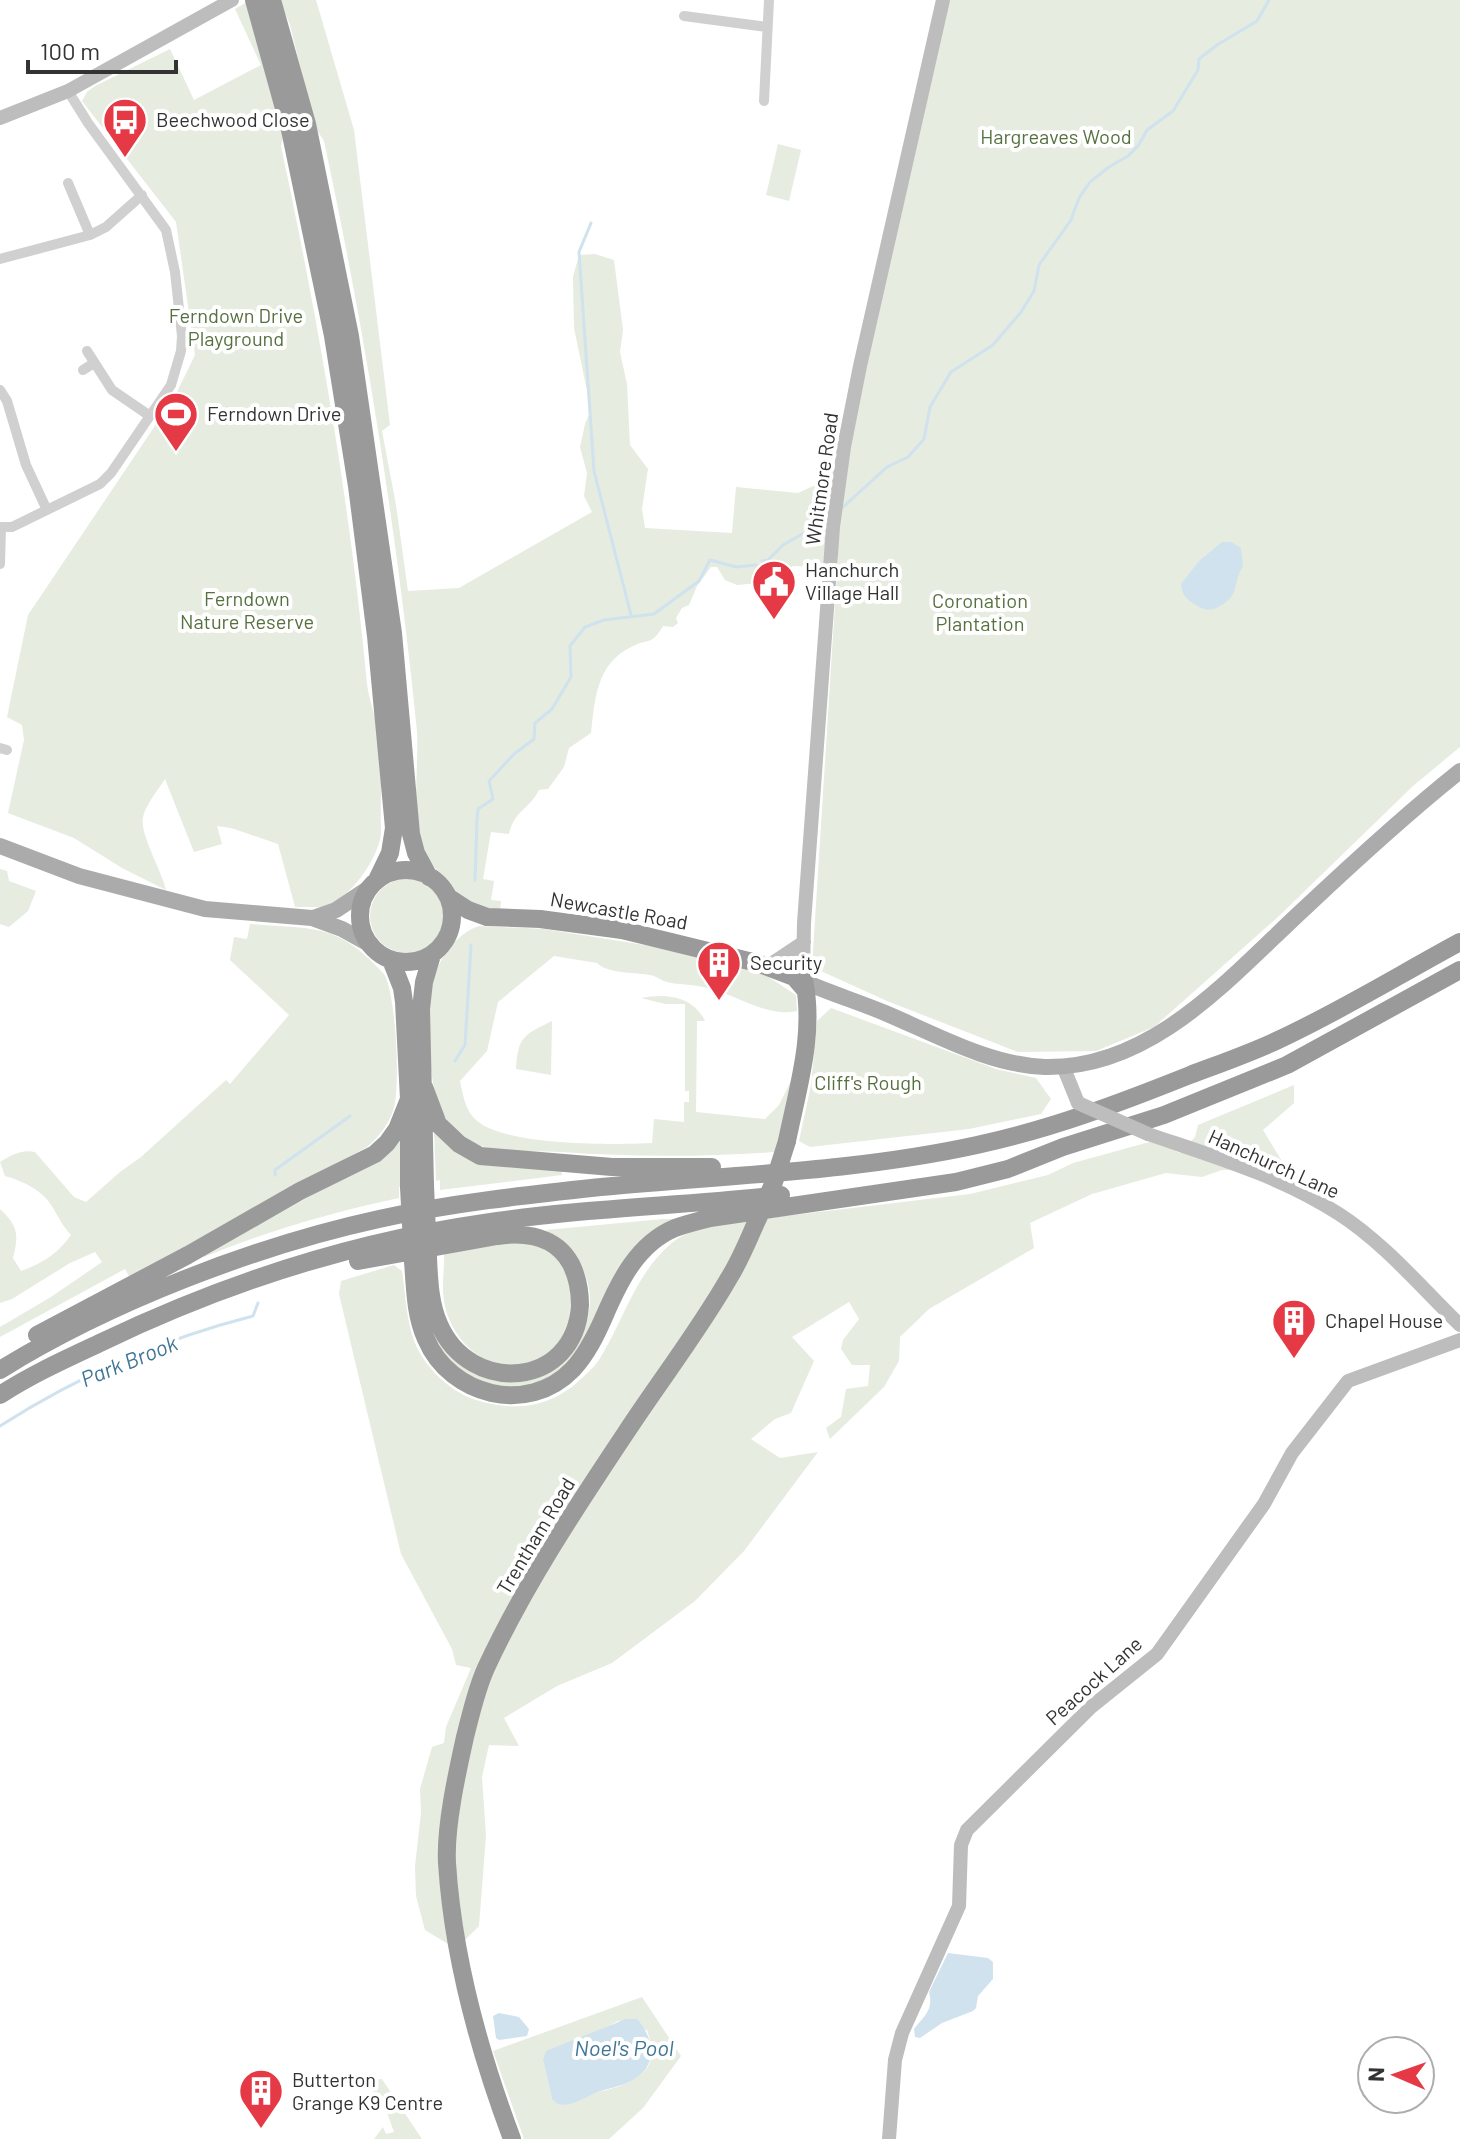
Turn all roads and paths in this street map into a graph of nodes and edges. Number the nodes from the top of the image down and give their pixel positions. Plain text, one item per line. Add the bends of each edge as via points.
1 (254, 0) edge
2 (272, 0) edge
3 (769, 0) edge
4 (943, 0) edge
5 (225, 4) edge
6 (684, 16) dead end
7 (767, 27) junction
8 (68, 91) junction
9 (764, 101) dead end
10 (0, 118) edge
11 (68, 183) dead end
12 (142, 195) junction
13 (90, 235) junction
14 (0, 259) edge
15 (87, 351) dead end
16 (94, 363) junction
17 (83, 370) dead end
18 (0, 390) edge
19 (150, 416) junction
20 (47, 510) junction
21 (1, 527) edge
22 (0, 564) edge
23 (1460, 771) edge
24 (0, 846) edge
25 (429, 877) junction
26 (373, 884) junction
27 (448, 897) junction
28 (487, 917) junction
29 (312, 918) junction
30 (448, 935) junction
31 (804, 942) junction
32 (1460, 942) edge
33 (369, 944) junction
34 (432, 955) junction
35 (391, 960) junction
36 (742, 960) junction
37 (774, 962) junction
38 (1460, 970) edge
39 (804, 982) junction
40 (1063, 1066) junction
41 (416, 1093) junction
42 (974, 1146) junction
43 (1063, 1147) junction
44 (420, 1260) junction
45 (1460, 1325) edge
46 (1460, 1340) edge
47 (0, 1356) edge
48 (0, 1370) edge
49 (0, 1395) edge
50 (0, 1407) edge
51 (512, 2139) edge
52 (889, 2139) edge

1 - 26 highway via 296,159 357,486 394,828 390,853
2 - 25 highway via 307,124 350,336 393,633 411,834
3 - 7 street
4 - 31 street, Whitmore Road via 842,460
5 - 8 street
6 - 7 street
7 - 9 street
8 - 10 street
8 - 12 street
11 - 13 street
12 - 13 street
12 - 19 street via 166,230 182,336 171,385
13 - 14 street
15 - 16 street
16 - 17 street
16 - 19 street via 112,390
18 - 20 street
19 - 20 street via 100,484
20 - 21 street
21 - 22 street
23 - 40 main road, Newcastle Road via 1406,814 1187,1016 1112,1057
24 - 29 main road via 100,882 205,909
25 - 26 highway via 403,870
25 - 27 highway
26 - 29 main road via 336,910
26 - 33 highway via 360,912
27 - 28 highway, Newcastle Road
27 - 30 highway
28 - 30 highway, Newcastle Road
28 - 36 highway, Newcastle Road via 622,930
29 - 33 main road
30 - 34 highway
31 - 37 street
31 - 39 street, Whitmore Road
32 - 42 highway via 1276,1041 1115,1105
33 - 35 highway
34 - 35 highway via 416,962
34 - 41 highway via 421,996
35 - 41 highway via 402,988
36 - 37 highway, Newcastle Road via 759,957
36 - 39 highway, Newcastle Road via 757,970
37 - 39 highway, Newcastle Road
38 - 43 highway via 1287,1065 1164,1115
39 - 40 main road, Newcastle Road via 848,1008 869,1006 999,1059
39 - 51 highway, Trentham Road, bridge via 807,1044 787,1141 758,1218 704,1320 546,1558 474,1701 456,1777 447,1860 471,2009
40 - 45 street, Hanchurch Lane, bridge via 1078,1103 1243,1168 1338,1213
41 - 42 highway via 448,1135 488,1158 663,1168
41 - 44 highway, bridge via 422,1133 417,1186
41 - 47 highway via 397,1129 375,1154
42 - 48 highway via 849,1166 476,1202 379,1219 206,1271 62,1335
43 - 44 highway via 956,1182 710,1218 673,1229 626,1270 585,1355 571,1371 553,1384 514,1395 471,1388 437,1359 420,1322
43 - 49 highway via 924,1179 547,1215 379,1243 221,1290
44 - 50 highway via 437,1321 452,1346 471,1363 498,1373 526,1372 549,1364 567,1346 580,1301 568,1259 542,1238 506,1235 379,1256 262,1288 136,1338
46 - 52 street, Peacock Lane via 1348,1381 1292,1453 1264,1504 1157,1654 1091,1707 967,1830 961,1845 959,1906 902,2033

